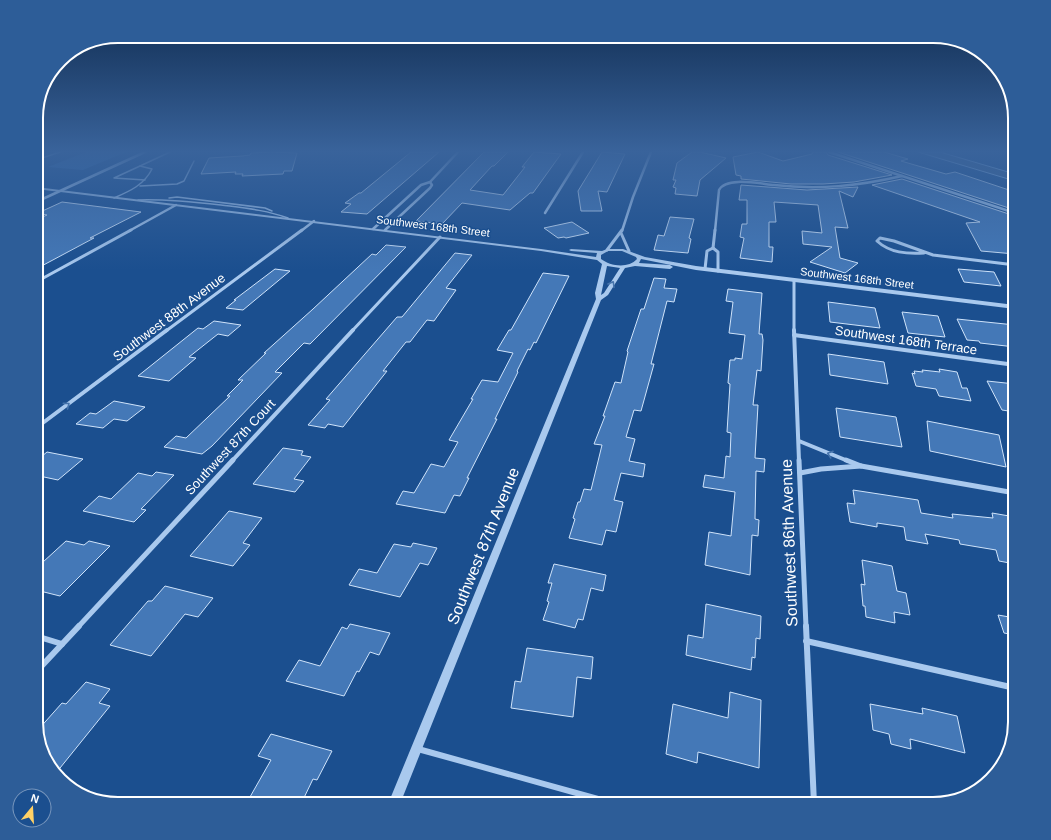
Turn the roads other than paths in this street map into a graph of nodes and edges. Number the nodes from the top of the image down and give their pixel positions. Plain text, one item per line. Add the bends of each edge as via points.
1 (58, 191) edge
2 (60, 191) edge
3 (129, 191) edge
4 (413, 191) edge
5 (427, 191) edge
6 (558, 191) edge
7 (635, 191) edge
8 (719, 191) edge
9 (948, 191) edge
10 (43, 198) edge
11 (114, 198) junction
12 (136, 200) junction
13 (176, 205) junction
14 (1008, 211) edge
15 (544, 213) dead end
16 (288, 218) junction
17 (314, 221) junction
18 (373, 228) junction
19 (385, 230) junction
20 (621, 233) junction
21 (440, 237) junction
22 (713, 248) junction
23 (541, 250) junction
24 (604, 251) junction
25 (629, 251) junction
26 (924, 253) junction
27 (638, 256) junction
28 (598, 260) junction
29 (605, 264) junction
30 (635, 264) junction
31 (1008, 264) edge
32 (623, 267) junction
33 (696, 268) junction
34 (705, 269) junction
35 (718, 271) junction
36 (43, 278) edge
37 (794, 280) junction
38 (599, 299) junction
39 (1008, 306) edge
40 (794, 334) junction
41 (1008, 363) edge
42 (43, 423) edge
43 (799, 440) junction
44 (861, 466) junction
45 (800, 473) junction
46 (1008, 492) edge
47 (43, 638) edge
48 (806, 641) junction
49 (62, 644) junction
50 (43, 664) edge
51 (1008, 686) edge
52 (417, 749) junction
53 (397, 797) edge
54 (591, 797) edge
55 (814, 797) edge

1 - 10 street
2 - 11 street, Southwest 168th Street
3 - 11 lane
4 - 18 street
5 - 19 street
6 - 15 street
7 - 20 street
8 - 22 street
9 - 14 street
11 - 12 street, Southwest 168th Street
12 - 13 street, Southwest 168th Street
12 - 16 lane via 161,199 273,212
13 - 16 street, Southwest 168th Street
13 - 36 street
16 - 17 street, Southwest 168th Street
17 - 18 street, Southwest 168th Street
42 -> 17 street, Southwest 88th Avenue
18 - 19 street, Southwest 168th Street
19 - 21 street, Southwest 168th Street
20 - 24 street
20 - 25 street
21 - 23 street, Southwest 168th Street
21 - 49 street, Southwest 87th Court
22 - 34 street via 707,251
22 - 35 street via 718,252
23 - 24 street, Southwest 168th Street
23 - 28 street, Southwest 168th Street
24 - 25 street, Southwest 168th Street
24 - 28 street via 598,256
25 - 27 street, Southwest 168th Street
26 - 26 street via 890,239 880,238 877,241 882,246 898,252
26 - 31 street
27 - 30 street
27 - 33 street, Southwest 168th Street
28 - 29 street, Southwest 168th Street
29 - 32 street
29 - 38 street, Southwest 87th Avenue
30 - 32 street, Southwest 168th Street
30 - 33 street, Southwest 168th Street
38 -> 32 street, Southwest 87th Avenue via 606,294
33 - 34 street, Southwest 168th Street
34 - 35 street, Southwest 168th Street
35 - 37 street, Southwest 168th Street
37 - 39 street, Southwest 168th Street
37 - 40 street, Southwest 86th Avenue
38 - 52 street, Southwest 87th Avenue
40 - 41 street, Southwest 168th Terrace
40 - 43 street, Southwest 86th Avenue
44 -> 43 street
43 - 45 street, Southwest 86th Avenue
44 - 45 street
44 - 46 street
45 - 48 street, Southwest 86th Avenue
47 - 49 street
48 - 51 street
48 - 55 street, Southwest 86th Avenue
49 - 50 street, Southwest 87th Court
52 - 53 street, Southwest 87th Avenue
52 - 54 street

